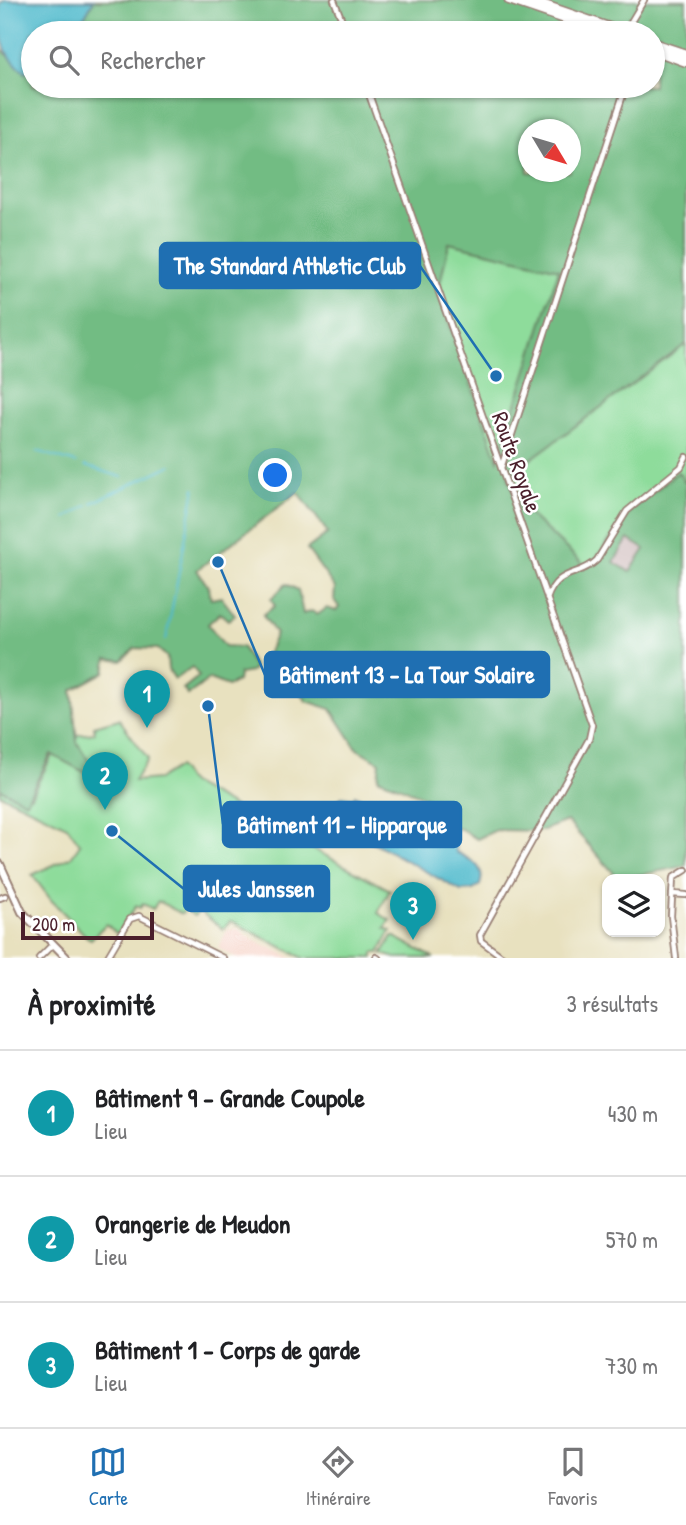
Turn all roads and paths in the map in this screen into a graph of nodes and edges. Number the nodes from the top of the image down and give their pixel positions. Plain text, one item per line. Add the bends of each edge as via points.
1 (334, 0) edge
2 (509, 0) edge
3 (530, 0) edge
4 (644, 0) edge
5 (342, 21) edge
6 (571, 21) edge
7 (600, 21) edge
8 (632, 21) edge
9 (665, 47) edge
10 (665, 54) edge
11 (686, 54) edge
12 (686, 62) edge
13 (370, 98) edge
14 (622, 98) edge
15 (686, 457) edge
16 (500, 470) junction
17 (547, 600) junction
18 (0, 864) edge
19 (686, 870) edge
20 (672, 894) junction
21 (686, 895) edge
22 (53, 944) junction
23 (39, 958) edge
24 (67, 958) edge
25 (107, 958) edge
26 (223, 958) edge
27 (505, 958) edge
28 (676, 958) edge

1 - 5 street
2 - 6 highway
3 - 7 highway
4 - 8 street
9 - 11 highway
10 - 12 highway
13 - 16 street, Route Royale
14 - 16 street
15 - 17 street via 681,467 627,511 597,561 560,578
16 - 17 street, Route Royale
17 - 27 street, Route Royale via 593,730 480,935 481,942
18 - 22 main road via 18,906
19 - 20 street via 673,878
20 - 21 street
20 - 28 street
22 - 23 street
22 - 24 main road
25 - 26 street via 135,916

